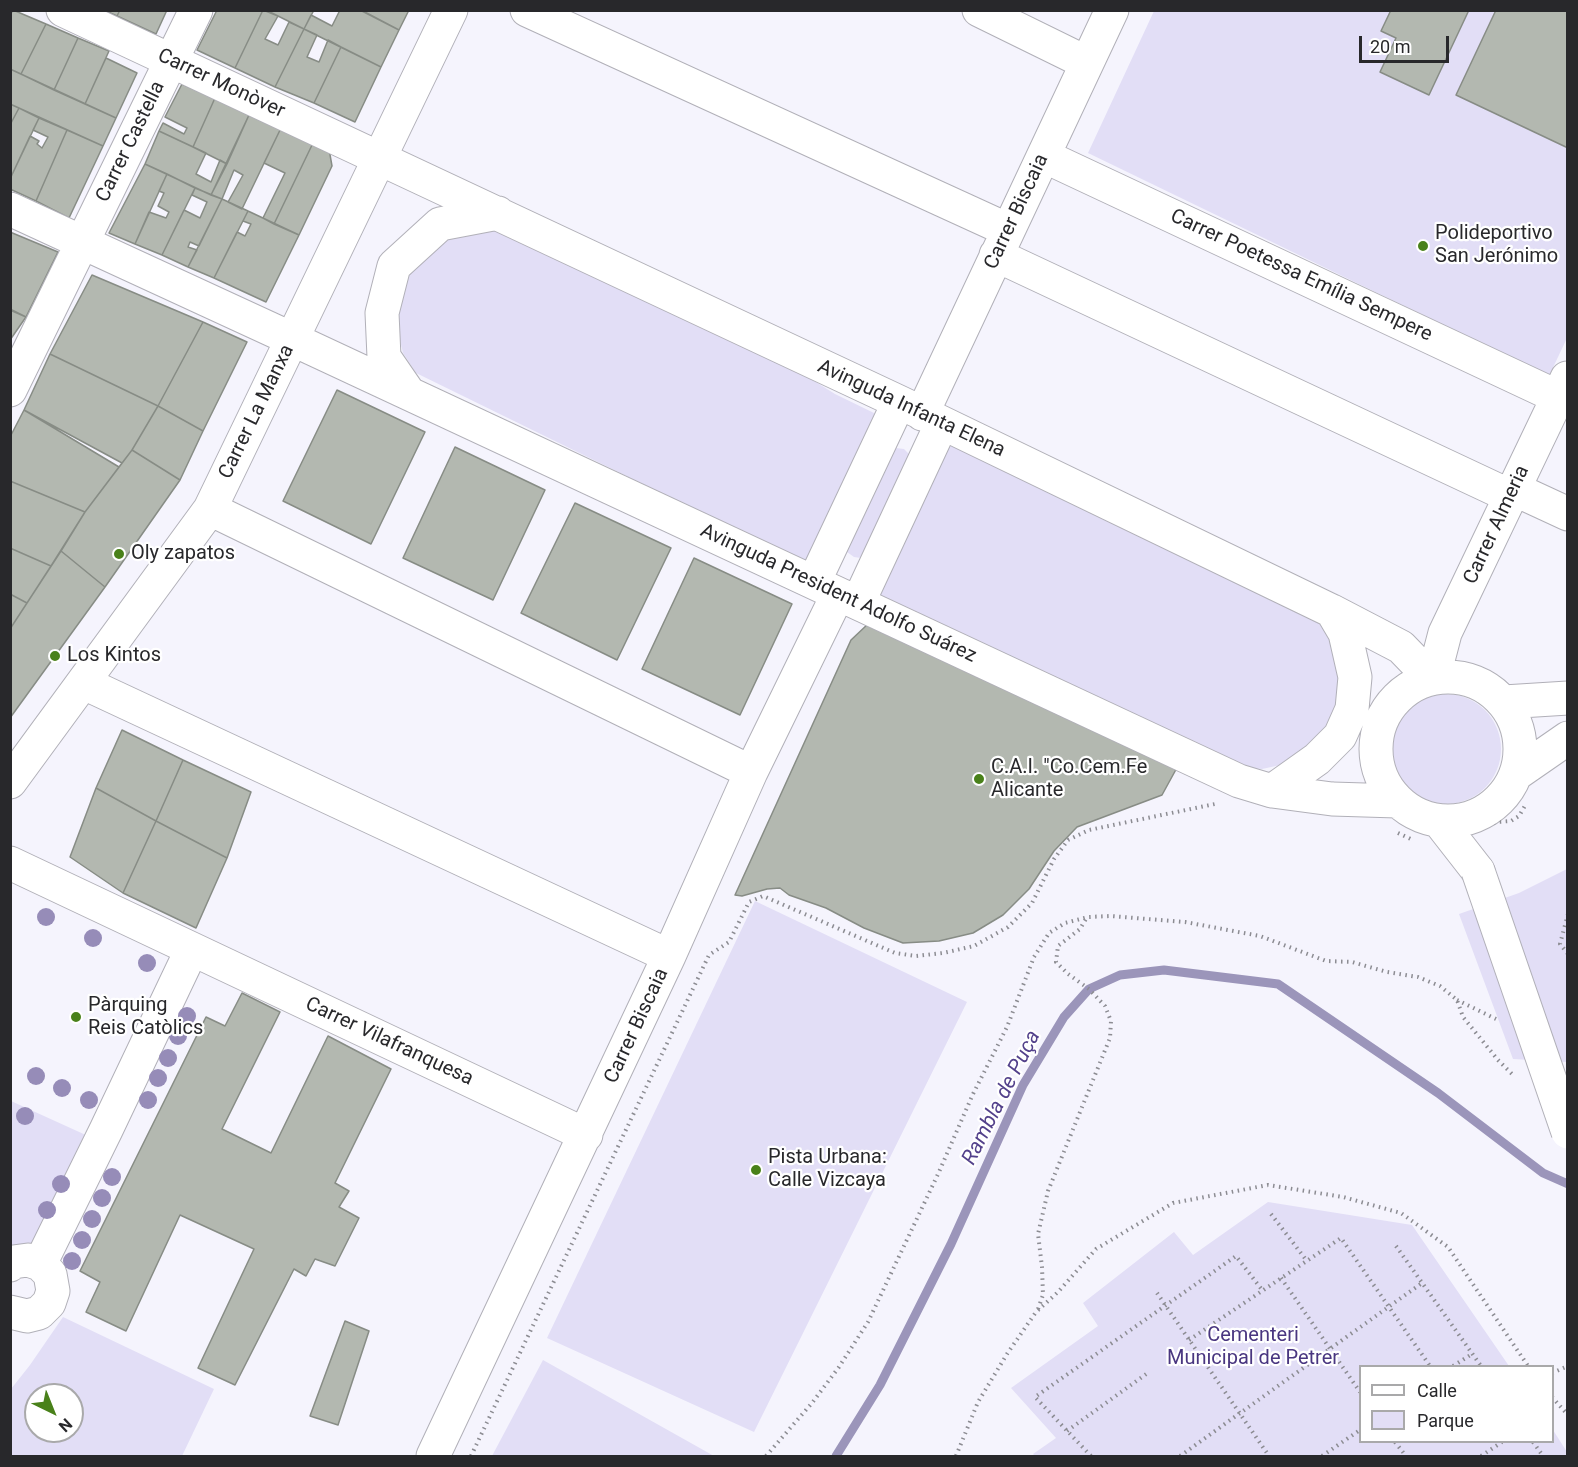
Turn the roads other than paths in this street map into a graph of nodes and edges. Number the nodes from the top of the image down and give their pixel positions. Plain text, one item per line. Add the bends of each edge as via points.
1 (63, 10) edge
2 (196, 10) edge
3 (451, 10) edge
4 (527, 10) edge
5 (979, 10) edge
6 (1112, 10) edge
7 (170, 60) junction
8 (1087, 63) junction
9 (1044, 156) junction
10 (380, 158) junction
11 (10, 210) edge
12 (498, 213) junction
13 (82, 242) junction
14 (1002, 243) junction
15 (292, 339) junction
16 (1563, 387) edge
17 (10, 390) edge
18 (408, 393) junction
19 (921, 413) junction
20 (1512, 492) junction
21 (210, 509) junction
22 (1568, 514) edge
23 (837, 593) junction
24 (1332, 611) junction
25 (1445, 633) junction
26 (1401, 647) junction
27 (1434, 677) junction
28 (84, 683) junction
29 (1568, 698) edge
30 (1504, 702) junction
31 (1568, 738) edge
32 (751, 772) junction
33 (1516, 774) junction
34 (10, 782) edge
35 (1272, 791) junction
36 (1397, 801) junction
37 (1485, 811) junction
38 (1439, 821) junction
39 (10, 863) edge
40 (1479, 871) junction
41 (192, 949) junction
42 (669, 956) junction
43 (1568, 1132) edge
44 (586, 1135) junction
45 (25, 1264) edge
46 (13, 1318) edge
47 (434, 1456) edge

1 - 7 street, Carrer Monòver
2 - 7 street, Carrer Castella
3 - 10 street, Carrer La Manxa
4 - 14 street
5 - 8 street
6 - 8 street, Carrer Biscaia
7 - 10 street, Carrer Monòver
7 - 13 street, Carrer Castella
8 - 9 street, Carrer Biscaia
9 - 14 street, Carrer Biscaia
9 - 16 street, Carrer Poetessa Emília Sempere
10 - 12 street, Avinguda Infanta Elena
10 - 15 street, Carrer La Manxa
11 - 13 street
12 - 18 street via 440,224 394,266 382,313 384,357
12 - 19 street, Avinguda Infanta Elena
13 - 15 street
13 - 17 street, Carrer Castella
14 - 19 street, Carrer Biscaia
14 - 20 street
15 - 18 street, Avinguda President Adolfo Suárez
15 - 21 street, Carrer La Manxa
16 - 20 street, Carrer Almeria
18 - 23 street, Avinguda President Adolfo Suárez
19 - 23 street
19 - 23 street
19 - 24 street, Avinguda Infanta Elena
20 - 22 street
20 - 25 street, Carrer Almeria
21 - 28 street, Carrer La Manxa
21 - 32 street
23 - 32 street, Carrer Biscaia
23 - 35 street, Avinguda President Adolfo Suárez via 1239,781
24 - 26 street, Avinguda Infanta Elena
24 - 35 street via 1349,647 1355,677 1352,709 1340,736 1317,759
25 - 26 street
25 - 27 street, Carrer Almeria
26 - 27 street, Avinguda Infanta Elena
27 - 30 street via 1461,677 1485,686
27 - 36 street via 1393,701 1382,719 1376,741 1377,763 1384,784
28 - 34 street, Carrer La Manxa
28 - 42 street
29 - 30 street
30 - 33 street via 1519,736
31 - 33 street
32 - 42 street, Carrer Biscaia
33 - 37 street via 1503,795
35 - 36 street, Avinguda President Adolfo Suárez via 1332,799
36 - 38 street via 1417,815
37 - 38 street via 1463,820
37 - 40 street
38 - 40 street
39 - 41 street, Carrer Vilafranquesa
40 - 43 street, bridge
41 - 44 street, Carrer Vilafranquesa
41 - 45 street via 106,1130
42 - 44 street, Carrer Biscaia
44 - 47 street, Carrer Biscaia
45 - 46 street via 50,1274 53,1291 49,1303 39,1313

